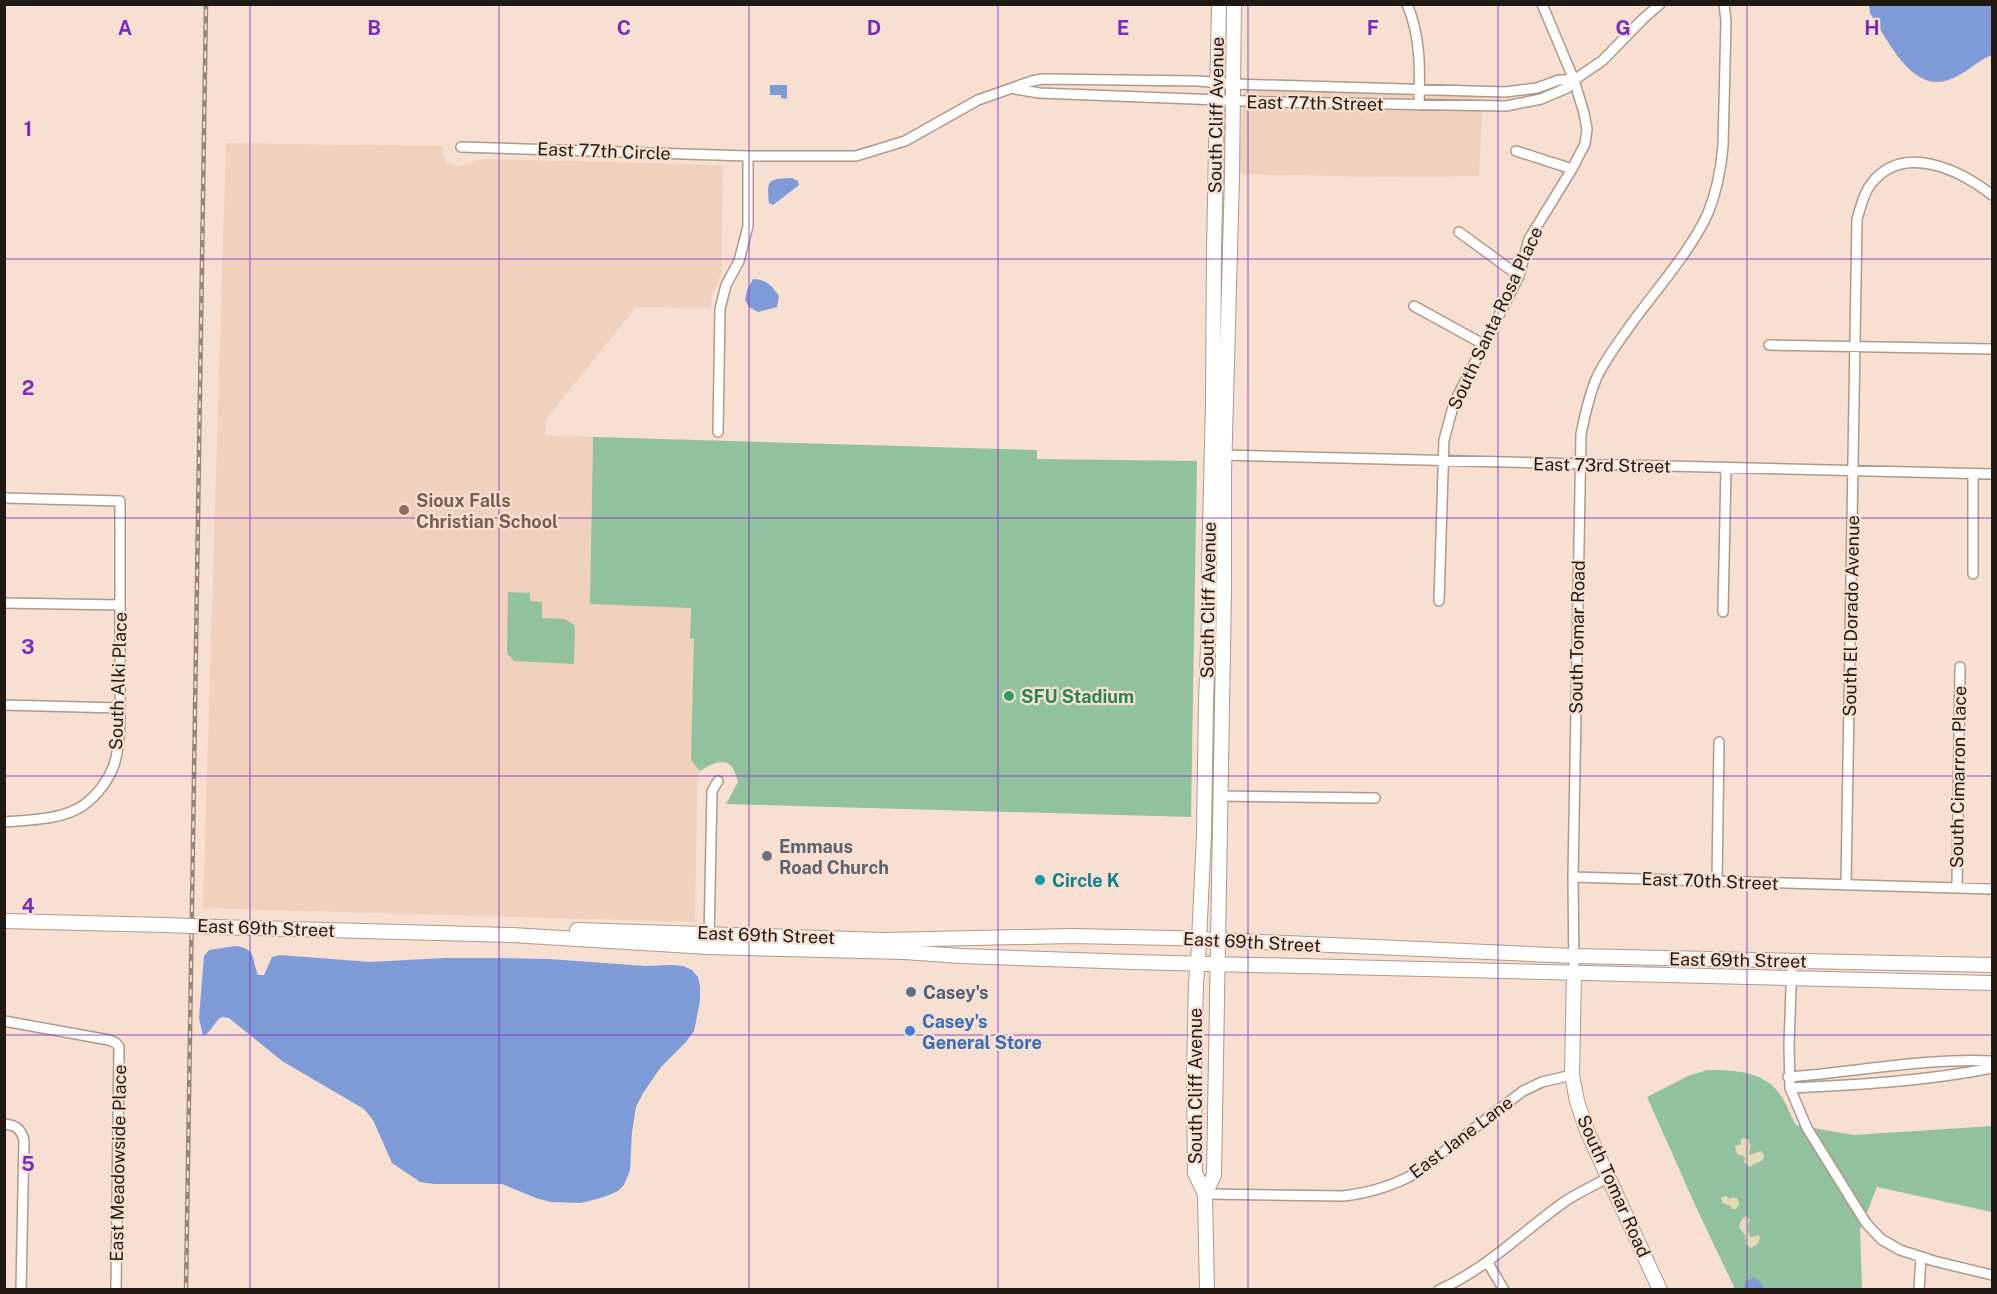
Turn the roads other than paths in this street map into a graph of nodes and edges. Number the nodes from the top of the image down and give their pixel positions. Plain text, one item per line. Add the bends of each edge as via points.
1 (1219, 4) edge
2 (1234, 4) edge
3 (1407, 4) edge
4 (1542, 4) edge
5 (1660, 4) edge
6 (1724, 4) edge
7 (1574, 80) junction
8 (1217, 83) junction
9 (1233, 84) junction
10 (1014, 88) junction
11 (1419, 90) junction
12 (1217, 100) junction
13 (1233, 100) junction
14 (1419, 105) junction
15 (461, 147) dead end
16 (1516, 152) dead end
17 (748, 156) junction
18 (1572, 170) junction
19 (1992, 195) edge
20 (1459, 232) dead end
21 (1519, 276) junction
22 (1414, 306) dead end
23 (1483, 344) junction
24 (1769, 345) dead end
25 (1855, 347) junction
26 (1992, 349) edge
27 (718, 432) dead end
28 (1211, 454) junction
29 (1225, 455) junction
30 (1443, 461) junction
31 (1581, 465) junction
32 (1726, 468) junction
33 (1854, 471) junction
34 (1973, 474) junction
35 (1992, 474) edge
36 (4, 498) edge
37 (1973, 574) dead end
38 (1439, 601) dead end
39 (4, 603) edge
40 (120, 605) junction
41 (1723, 612) dead end
42 (1960, 667) dead end
43 (4, 705) edge
44 (120, 708) junction
45 (1719, 742) dead end
46 (718, 781) dead end
47 (1220, 796) junction
48 (1375, 798) dead end
49 (4, 822) edge
50 (1573, 877) junction
51 (1717, 882) junction
52 (1846, 885) junction
53 (1957, 888) junction
54 (1992, 889) edge
55 (4, 920) edge
56 (709, 940) junction
57 (1200, 940) junction
58 (1217, 941) junction
59 (1574, 956) junction
60 (1792, 961) junction
61 (1198, 962) junction
62 (1217, 963) junction
63 (1992, 965) edge
64 (1574, 973) junction
65 (1791, 979) junction
66 (1992, 984) edge
67 (4, 1021) edge
68 (1992, 1061) edge
69 (1992, 1068) edge
70 (1572, 1074) junction
71 (1788, 1077) junction
72 (1790, 1088) junction
73 (4, 1124) edge
74 (1608, 1178) junction
75 (1205, 1194) junction
76 (1921, 1257) junction
77 (1488, 1263) junction
78 (1992, 1275) edge
79 (21, 1290) edge
80 (116, 1290) edge
81 (1207, 1290) edge
82 (1439, 1290) edge
83 (1504, 1290) edge
84 (1660, 1290) edge
85 (1919, 1290) edge

1 - 8 main road, South Cliff Avenue
2 - 9 main road, South Cliff Avenue
3 - 11 street via 1419,43
4 - 7 street, South Santa Rosa Place
5 - 7 street, East 77th Street via 1602,61
6 - 31 street, South Tomar Road via 1723,146 1716,191 1693,239 1598,375 1581,434
7 - 11 street, East 77th Street via 1505,92
7 - 14 street, East 77th Street via 1558,93 1522,104
7 - 18 street, South Santa Rosa Place via 1587,129 1586,144
8 - 9 street, East 77th Street
8 - 10 street, East 77th Street via 1054,78
8 - 12 main road, South Cliff Avenue
9 - 11 street, East 77th Street
9 - 13 main road, South Cliff Avenue
10 - 12 street, East 77th Street via 1039,93
10 - 17 street, East 77th Street via 978,100 904,141 856,156
11 - 14 street
12 - 13 street, East 77th Street
12 - 28 main road, South Cliff Avenue
13 - 14 street, East 77th Street
13 - 29 main road, South Cliff Avenue
15 - 17 street, East 77th Circle
16 - 18 street
17 - 27 street via 748,226 740,261 726,285 720,309
18 - 21 street, South Santa Rosa Place via 1529,239
19 - 25 street, South El Dorado Avenue via 1948,168 1927,163 1896,164 1871,183 1857,219
20 - 21 street
21 - 23 street, South Santa Rosa Place
22 - 23 street
23 - 30 street, South Santa Rosa Place via 1454,403
24 - 25 street
25 - 26 street
25 - 33 street, South El Dorado Avenue
28 - 29 street, East 73rd Street
28 - 57 main road, South Cliff Avenue
29 - 30 street, East 73rd Street
29 - 47 main road, South Cliff Avenue
30 - 31 street, East 73rd Street
30 - 38 street, South Santa Rosa Place
31 - 32 street, East 73rd Street
31 - 50 street, South Tomar Road
32 - 33 street, East 73rd Street
32 - 41 street
33 - 34 street, East 73rd Street
33 - 52 street, South El Dorado Avenue
34 - 35 street, East 73rd Street
34 - 37 street
36 - 40 street, South Alki Place via 120,501
39 - 40 street
40 - 44 street, South Alki Place
42 - 53 street, South Cimarron Place
43 - 44 street
44 - 49 street, South Alki Place via 114,765 93,797 78,809 59,815
45 - 51 street
46 - 56 street via 712,791
47 - 48 street
47 - 58 main road, South Cliff Avenue
50 - 51 street, East 70th Street
50 - 59 street, South Tomar Road
51 - 52 street, East 70th Street
52 - 53 street, East 70th Street
53 - 54 street, East 70th Street
55 - 56 main road, East 69th Street, bridge via 512,935 568,930
56 - 57 main road, East 69th Street via 1038,935
56 - 61 main road, East 69th Street via 904,952
57 - 58 main road, East 69th Street
57 - 61 main road, South Cliff Avenue
58 - 59 main road, East 69th Street
58 - 62 main road, South Cliff Avenue
59 - 60 main road, East 69th Street
59 - 64 street, South Tomar Road
60 - 63 main road, East 69th Street
60 - 65 street
61 - 62 main road, East 69th Street
61 - 75 main road, South Cliff Avenue via 1195,1173
62 - 64 main road, East 69th Street
62 - 75 main road, South Cliff Avenue via 1214,1175
64 - 65 main road, East 69th Street
64 - 70 main road, South Tomar Road
65 - 66 main road, East 69th Street
65 - 71 street
67 - 80 street, East Meadowside Place via 109,1040 119,1047
68 - 71 street via 1947,1061
69 - 72 street
70 - 74 main road, South Tomar Road via 1587,1131
70 - 75 street, East Jane Lane via 1523,1091 1416,1173 1382,1189 1343,1196
71 - 72 street
72 - 76 street via 1807,1128 1866,1223 1881,1239
73 - 79 street via 17,1127 24,1140
74 - 77 street via 1570,1198
74 - 84 main road, South Tomar Road
75 - 81 main road, South Cliff Avenue
76 - 78 street
76 - 85 street
77 - 82 street
77 - 83 street

